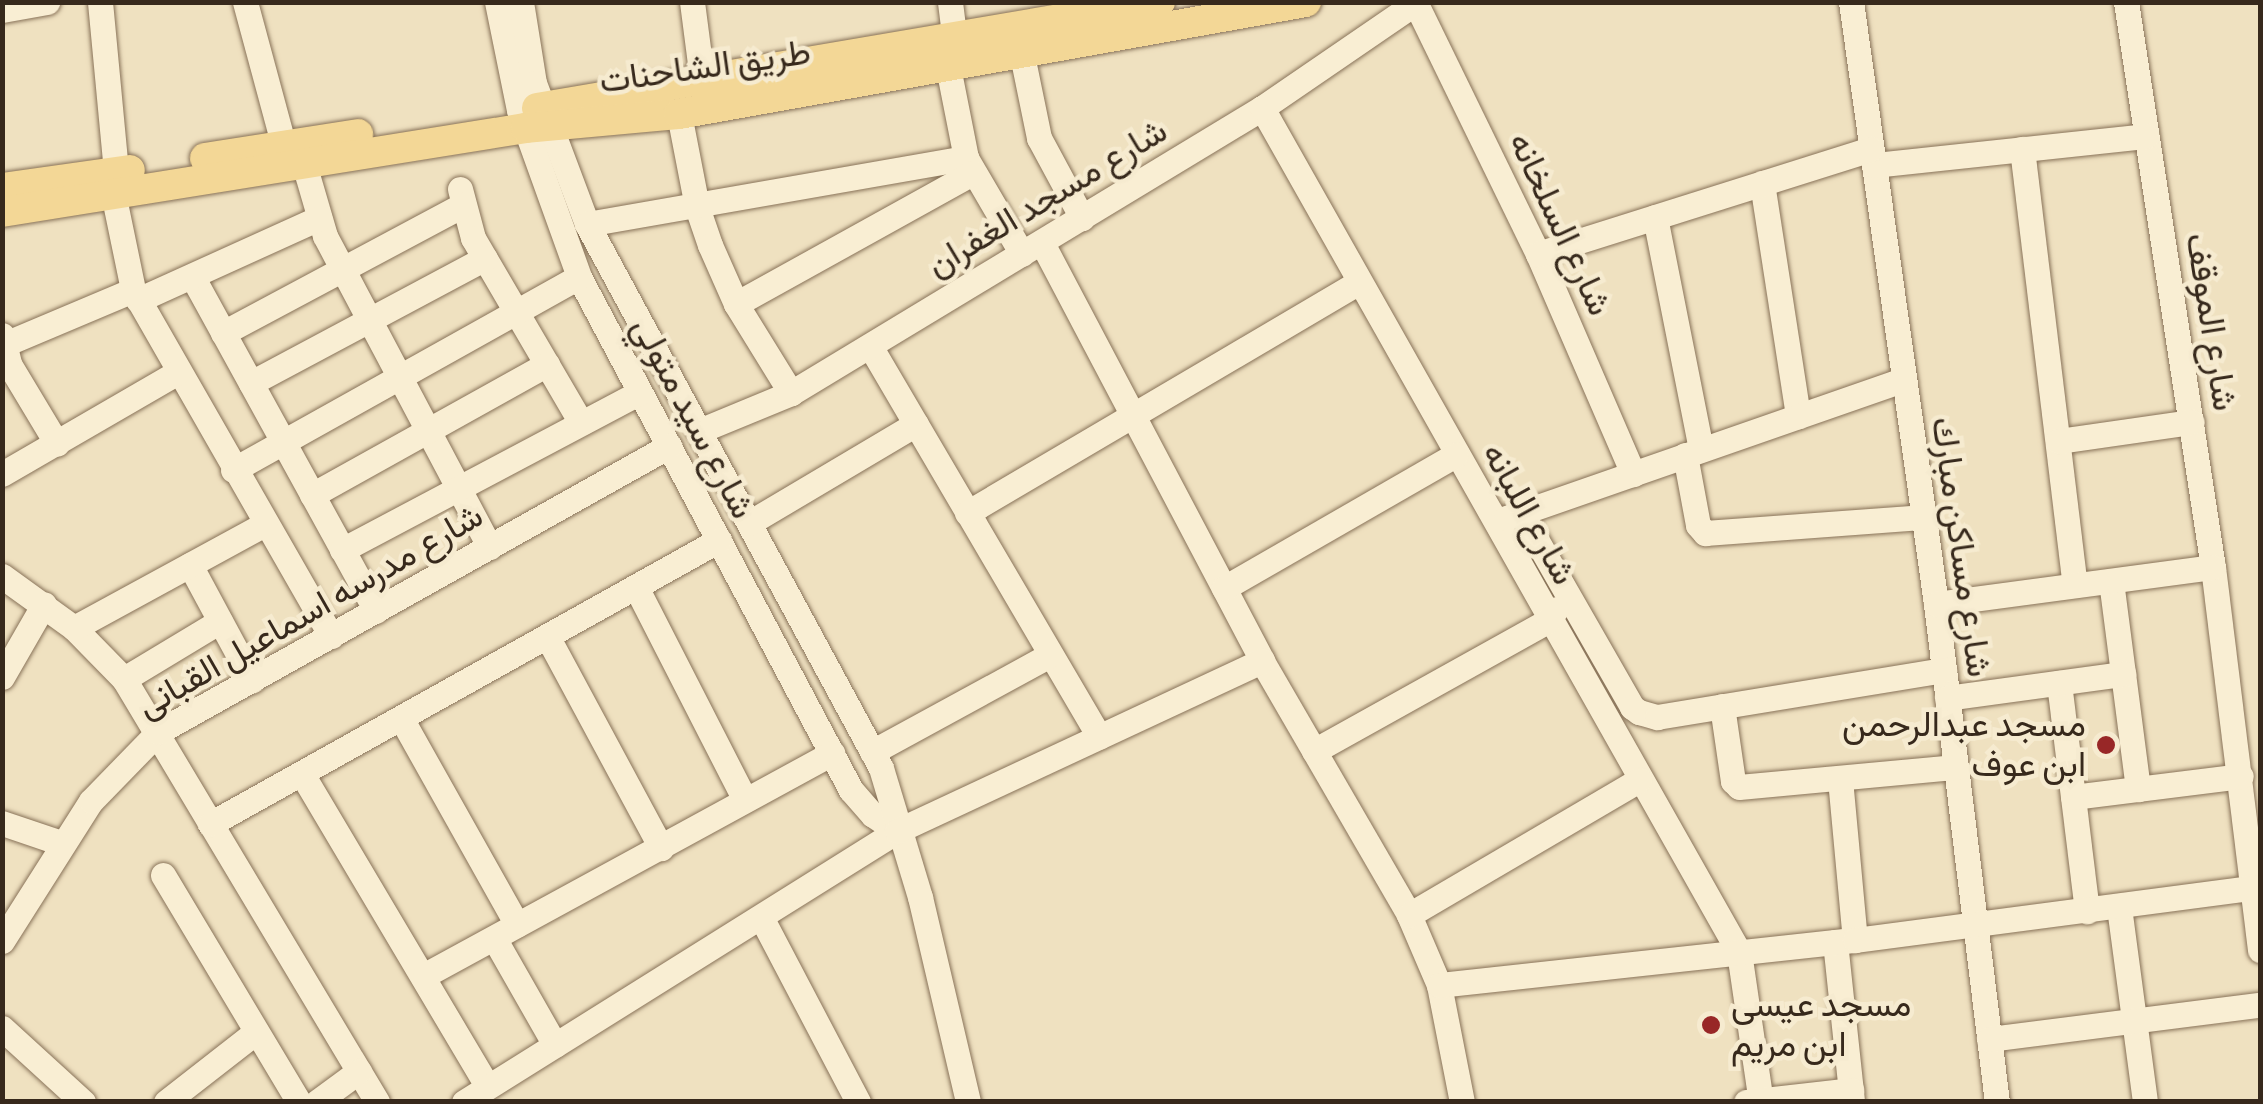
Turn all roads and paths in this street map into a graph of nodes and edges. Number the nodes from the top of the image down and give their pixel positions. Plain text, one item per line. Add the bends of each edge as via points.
1 (46, 2) edge
2 (100, 2) edge
3 (245, 2) edge
4 (497, 2) edge
5 (520, 2) edge
6 (692, 2) edge
7 (950, 2) edge
8 (1160, 2) edge
9 (1306, 2) edge
10 (1851, 2) edge
11 (2126, 2) edge
12 (1417, 4) edge
13 (2, 10) edge
14 (952, 54) junction
15 (1022, 55) junction
16 (702, 79) junction
17 (1262, 108) junction
18 (679, 114) junction
19 (534, 118) junction
20 (2146, 136) junction
21 (2022, 150) junction
22 (1872, 157) junction
23 (292, 158) junction
24 (969, 165) junction
25 (114, 182) junction
26 (1762, 183) junction
27 (2, 188) edge
28 (697, 207) junction
29 (2, 212) edge
30 (1655, 217) junction
31 (319, 218) junction
32 (1082, 218) junction
33 (587, 224) junction
34 (1032, 248) junction
35 (1538, 254) junction
36 (485, 258) junction
37 (343, 269) junction
38 (192, 276) junction
39 (579, 276) junction
40 (1358, 283) junction
41 (135, 295) junction
42 (736, 304) junction
43 (517, 313) junction
44 (369, 320) junction
45 (223, 333) junction
46 (870, 346) junction
47 (5, 353) edge
48 (547, 364) junction
49 (178, 372) junction
50 (399, 376) junction
51 (1902, 380) junction
52 (250, 383) junction
53 (640, 392) junction
54 (791, 393) junction
55 (1798, 416) junction
56 (1133, 417) junction
57 (2192, 422) junction
58 (581, 423) junction
59 (916, 424) junction
60 (428, 430) junction
61 (699, 431) junction
62 (2058, 440) junction
63 (283, 442) junction
64 (57, 444) junction
65 (669, 446) junction
66 (1693, 453) junction
67 (1455, 456) junction
68 (233, 470) junction
69 (2, 474) edge
70 (1633, 474) junction
71 (459, 488) junction
72 (312, 495) junction
73 (967, 513) junction
74 (1521, 513) junction
75 (1922, 517) junction
76 (1493, 522) junction
77 (749, 523) junction
78 (265, 524) junction
79 (719, 540) junction
80 (490, 547) junction
81 (342, 550) junction
82 (190, 566) junction
83 (2214, 567) junction
84 (2, 576) edge
85 (2111, 581) junction
86 (2075, 586) junction
87 (636, 587) junction
88 (1224, 588) junction
89 (1566, 592) junction
90 (44, 604) junction
91 (1936, 604) junction
92 (376, 611) junction
93 (220, 621) junction
94 (1548, 621) junction
95 (74, 628) junction
96 (331, 636) junction
97 (547, 636) junction
98 (1050, 655) junction
99 (1262, 661) junction
100 (1944, 670) junction
101 (2123, 674) junction
102 (2, 677) edge
103 (124, 679) junction
104 (252, 680) junction
105 (2060, 682) junction
106 (1948, 698) junction
107 (1722, 706) junction
108 (401, 718) junction
109 (158, 732) junction
110 (1098, 737) junction
111 (1314, 751) junction
112 (872, 752) junction
113 (832, 754) junction
114 (1956, 766) junction
115 (302, 774) junction
116 (2240, 776) junction
117 (1840, 779) junction
118 (1639, 780) junction
119 (2138, 789) junction
120 (2073, 796) junction
121 (744, 800) junction
122 (2, 823) edge
123 (210, 824) junction
124 (897, 832) junction
125 (61, 843) junction
126 (661, 848) junction
127 (163, 875) dead end
128 (2257, 887) edge
129 (2119, 906) junction
130 (2087, 910) junction
131 (1409, 915) junction
132 (761, 918) junction
133 (1974, 925) junction
134 (506, 931) junction
135 (1845, 941) junction
136 (2, 942) edge
137 (2260, 950) edge
138 (1740, 952) junction
139 (425, 975) junction
140 (1439, 985) junction
141 (2260, 1006) edge
142 (2134, 1020) junction
143 (2, 1028) edge
144 (256, 1032) junction
145 (1989, 1038) junction
146 (555, 1045) junction
147 (358, 1070) junction
148 (487, 1086) junction
149 (1851, 1096) edge
150 (1756, 1101) edge
151 (83, 1102) edge
152 (166, 1102) edge
153 (300, 1102) edge
154 (316, 1102) edge
155 (378, 1102) edge
156 (464, 1102) edge
157 (858, 1102) edge
158 (968, 1102) edge
159 (1462, 1102) edge
160 (1997, 1102) edge
161 (2145, 1102) edge

1 - 13 street
2 - 25 street
3 - 23 street
4 - 19 street, شارع سيد متولي
5 - 19 street, شارع سيد متولي
6 - 16 street
7 - 14 street
8 - 14 main road, طريق الشاحنات
9 - 15 main road, طريق الشاحنات
10 - 22 street, شارع مساكن مبارك
11 - 20 street, شارع الموقف
12 - 17 street, شارع مسجد الغفران
12 - 35 street, شارع السلخانه
14 - 15 main road, طريق الشاحنات
14 - 16 main road, طريق الشاحنات
14 - 18 main road, طريق الشاحنات
14 - 24 street
15 - 32 street via 1039,138
16 - 19 main road, طريق الشاحنات
17 - 32 street, شارع مسجد الغفران
17 - 40 street, شارع اللبانه
18 - 19 main road, طريق الشاحنات
18 - 28 street
19 - 23 main road, طريق الشاحنات
19 - 33 street, شارع سيد متولي
19 - 39 street, شارع سيد متولي
20 - 21 street
20 - 57 street, شارع الموقف
21 - 22 street
21 - 62 street
22 - 26 street
22 - 51 street, شارع مساكن مبارك
23 - 25 main road, طريق الشاحنات
23 - 31 street
24 - 28 street
24 - 34 street
24 - 42 street
25 - 27 main road
25 - 29 main road
25 - 41 street
26 - 30 street
26 - 55 street
28 - 33 street
28 - 42 street
30 - 35 street
30 - 66 street
31 - 37 street
31 - 38 street
32 - 34 street, شارع مسجد الغفران
33 - 61 street, شارع سيد متولي
34 - 46 street, شارع مسجد الغفران
34 - 56 street
35 - 70 street, شارع السلخانه
36 - 37 street via 462,197
36 - 43 street
36 - 44 street
37 - 44 street
37 - 45 street
38 - 41 street
38 - 45 street
39 - 43 street
39 - 53 street, شارع سيد متولي
40 - 56 street
40 - 67 street, شارع اللبانه
41 - 47 street
41 - 49 street
42 - 54 street
43 - 48 street
43 - 50 street
44 - 50 street
44 - 52 street
45 - 52 street
46 - 54 street, شارع مسجد الغفران
46 - 59 street
47 - 64 street
48 - 58 street
48 - 60 street
49 - 64 street
49 - 68 street
50 - 60 street
50 - 63 street
51 - 55 street
51 - 75 street, شارع مساكن مبارك
52 - 63 street
53 - 58 street
53 - 65 street, شارع سيد متولي
54 - 61 street, شارع مسجد الغفران
55 - 66 street
56 - 73 street
56 - 88 street
57 - 62 street
57 - 83 street, شارع الموقف
58 - 71 street
59 - 73 street
59 - 77 street
60 - 71 street
60 - 72 street
61 - 77 street, شارع سيد متولي
62 - 86 street
63 - 68 street
63 - 72 street
64 - 69 street
65 - 79 street, شارع سيد متولي
65 - 80 street, شارع مدرسه اسماعيل القبانى
66 - 70 street
66 - 75 street via 1698,525 1705,533
67 - 76 street, شارع اللبانه
67 - 88 street
68 - 78 street
70 - 74 street
71 - 80 street
71 - 81 street
72 - 81 street
73 - 98 street
74 - 76 street
74 - 89 street
75 - 91 street, شارع مساكن مبارك
76 - 94 street, شارع اللبانه
77 - 112 street, شارع سيد متولي
78 - 82 street
78 - 96 street
79 - 87 street
79 - 113 street, شارع سيد متولي
80 - 92 street, شارع مدرسه اسماعيل القبانى
81 - 92 street
82 - 93 street
82 - 95 street
83 - 85 street
83 - 116 street, شارع الموقف
84 - 90 street
85 - 86 street
85 - 101 street
86 - 91 street
87 - 97 street
87 - 121 street
88 - 99 street
89 - 94 street
89 - 107 street via 1632,707 1658,716
90 - 95 street
90 - 102 street
91 - 100 street, شارع مساكن مبارك
92 - 96 street, شارع مدرسه اسماعيل القبانى
93 - 103 street
93 - 104 street
94 - 111 street
94 - 118 street, شارع اللبانه
95 - 103 street
96 - 104 street, شارع مدرسه اسماعيل القبانى
97 - 108 street
97 - 126 street
98 - 110 street
98 - 112 street
99 - 110 street
99 - 111 street
100 - 106 street, شارع مساكن مبارك
100 - 107 street
101 - 105 street
101 - 119 street
103 - 109 street
104 - 109 street, شارع مدرسه اسماعيل القبانى
105 - 106 street
105 - 120 street
106 - 114 street, شارع مساكن مبارك
107 - 117 street via 1738,787
108 - 115 street
108 - 134 street
109 - 123 street
109 - 125 street, شارع مدرسه اسماعيل القبانى via 91,801
110 - 124 street
111 - 131 street
112 - 124 street, شارع سيد متولي
113 - 121 street
113 - 124 street, شارع سيد متولي via 862,804
114 - 117 street
114 - 133 street, شارع مساكن مبارك
115 - 123 street
115 - 139 street
116 - 119 street
116 - 128 street, شارع الموقف
117 - 135 street
118 - 131 street
118 - 138 street, شارع اللبانه
119 - 120 street
120 - 130 street
121 - 126 street
122 - 125 street
123 - 147 street
124 - 132 street
124 - 158 street, شارع سيد متولي via 920,897
125 - 136 street, شارع مدرسه اسماعيل القبانى
126 - 134 street
127 - 144 street
128 - 129 street
128 - 137 street, شارع الموقف
129 - 130 street
129 - 142 street
130 - 133 street
131 - 140 street
132 - 146 street
132 - 157 street
133 - 135 street
133 - 145 street, شارع مساكن مبارك
134 - 139 street
134 - 146 street
135 - 138 street
135 - 149 street
138 - 140 street
138 - 150 street
139 - 148 street
140 - 159 street
141 - 142 street
142 - 145 street
142 - 161 street
143 - 151 street
144 - 152 street
144 - 153 street
145 - 160 street, شارع مساكن مبارك
146 - 148 street
147 - 154 street
147 - 155 street
148 - 156 street
149 - 150 street

